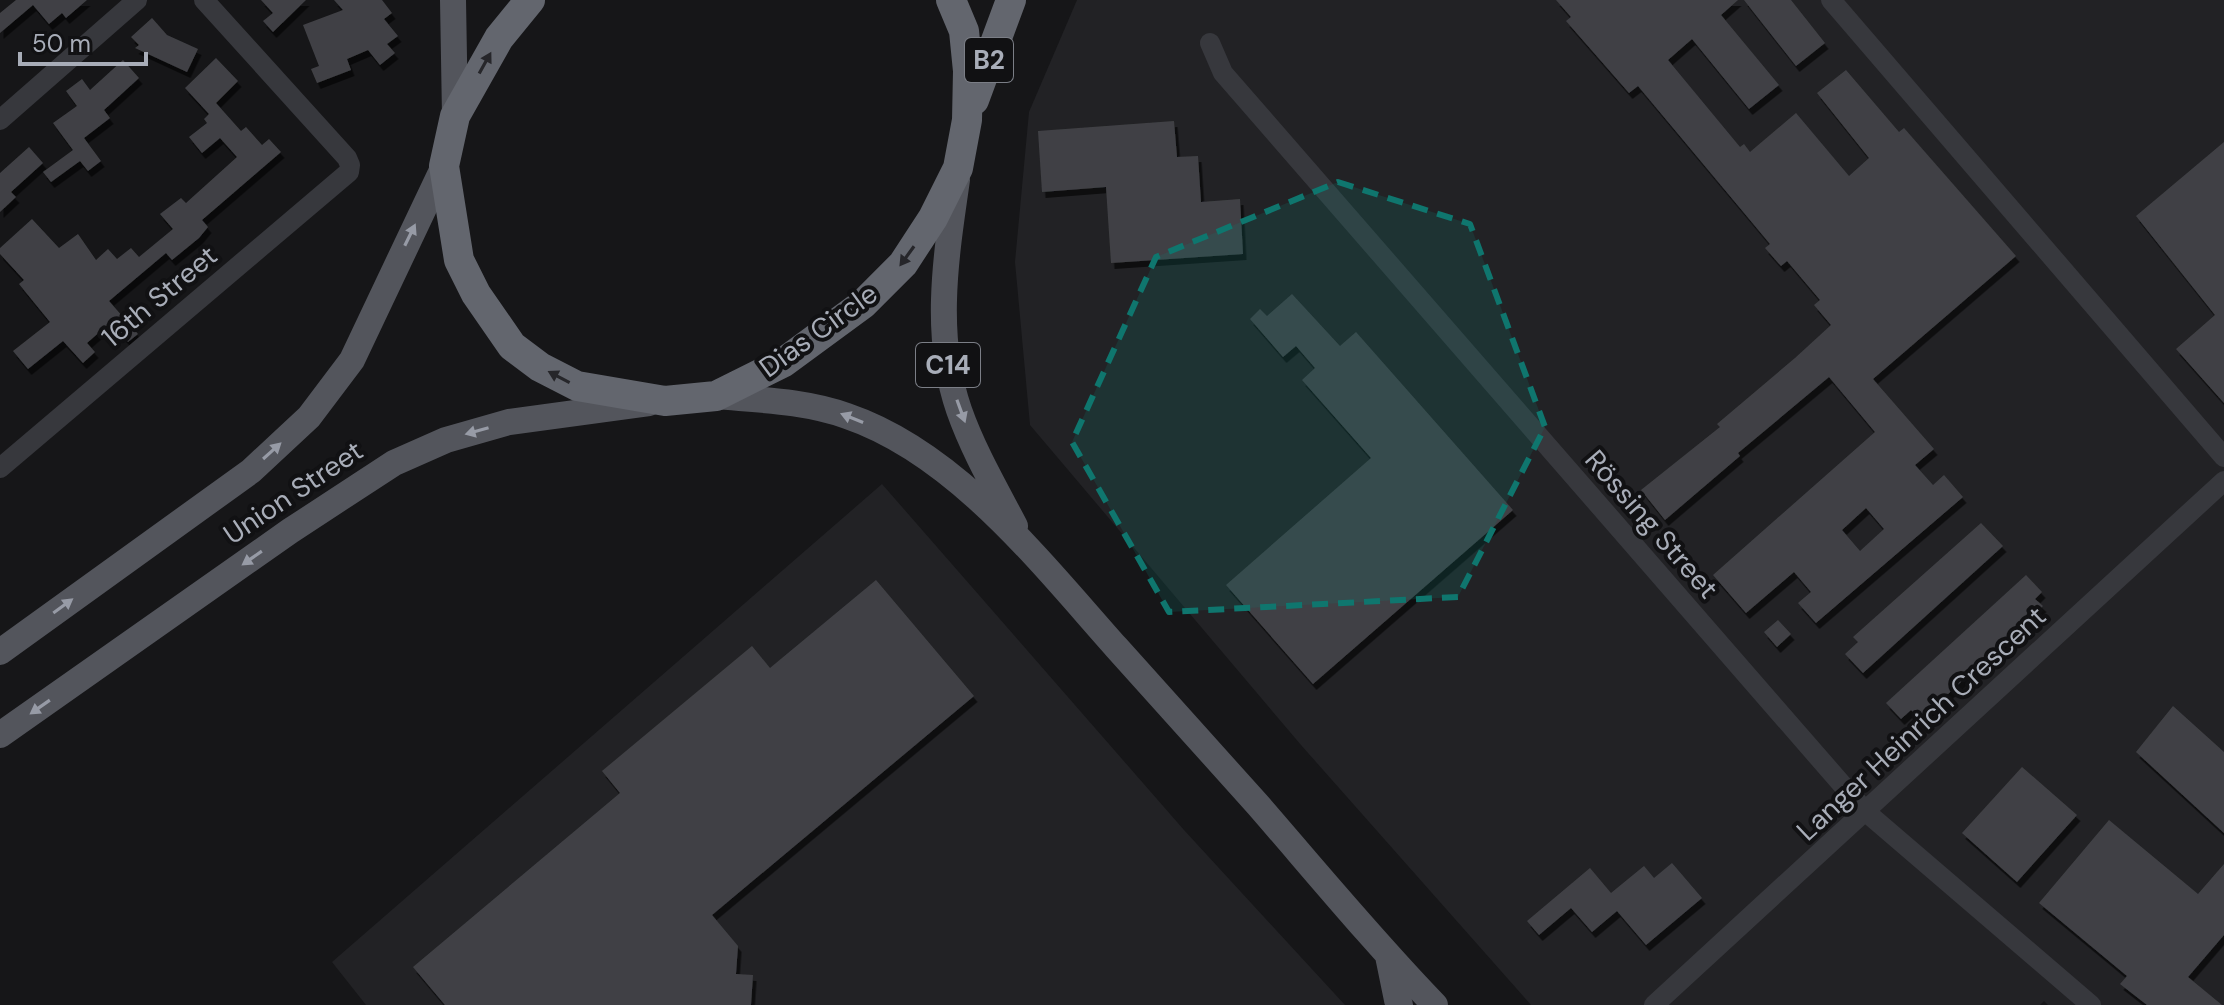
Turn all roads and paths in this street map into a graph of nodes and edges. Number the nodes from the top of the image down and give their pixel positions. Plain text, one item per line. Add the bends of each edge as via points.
1 (137, 0) edge
2 (204, 0) edge
3 (453, 0) edge
4 (530, 0) edge
5 (951, 0) edge
6 (1011, 0) edge
7 (1831, 0) edge
8 (1210, 43) dead end
9 (455, 116) junction
10 (0, 120) edge
11 (967, 120) junction
12 (444, 166) junction
13 (958, 168) junction
14 (716, 396) junction
15 (665, 401) junction
16 (2224, 457) edge
17 (0, 468) edge
18 (2224, 481) edge
19 (1025, 547) junction
20 (0, 652) edge
21 (0, 735) edge
22 (1866, 812) junction
23 (1388, 956) junction
24 (1400, 1005) edge
25 (1435, 1005) edge
26 (1654, 1005) edge
27 (2091, 1005) edge

1 - 10 street
2 - 17 street, 16th Street via 350,165 346,175
3 - 9 main road
9 -> 4 highway, Dias Circle via 499,38
5 - 11 highway, Dias Circle via 964,31
6 - 11 highway, B2
7 - 16 street
8 - 22 street, Rössing Street via 1223,73
9 - 12 highway, Dias Circle
11 - 13 highway, Dias Circle
15 -> 12 highway, Dias Circle via 577,386 512,346 459,260
20 -> 12 main road, Union Street via 251,471 309,417 352,360
13 -> 14 highway, Dias Circle via 903,264 863,304 784,362
13 -> 19 main road, C14 via 943,278 946,357 959,410
14 - 15 highway, Dias Circle
19 -> 14 main road, C14 via 970,492 886,433 802,404
15 -> 21 main road, Union Street via 509,422 446,440 394,463
18 - 22 street, Langer Heinrich Crescent
19 - 23 main road, C14
22 - 26 street, Langer Heinrich Crescent
22 - 27 street, Rössing Street
23 - 24 main road
23 - 25 main road, C14

